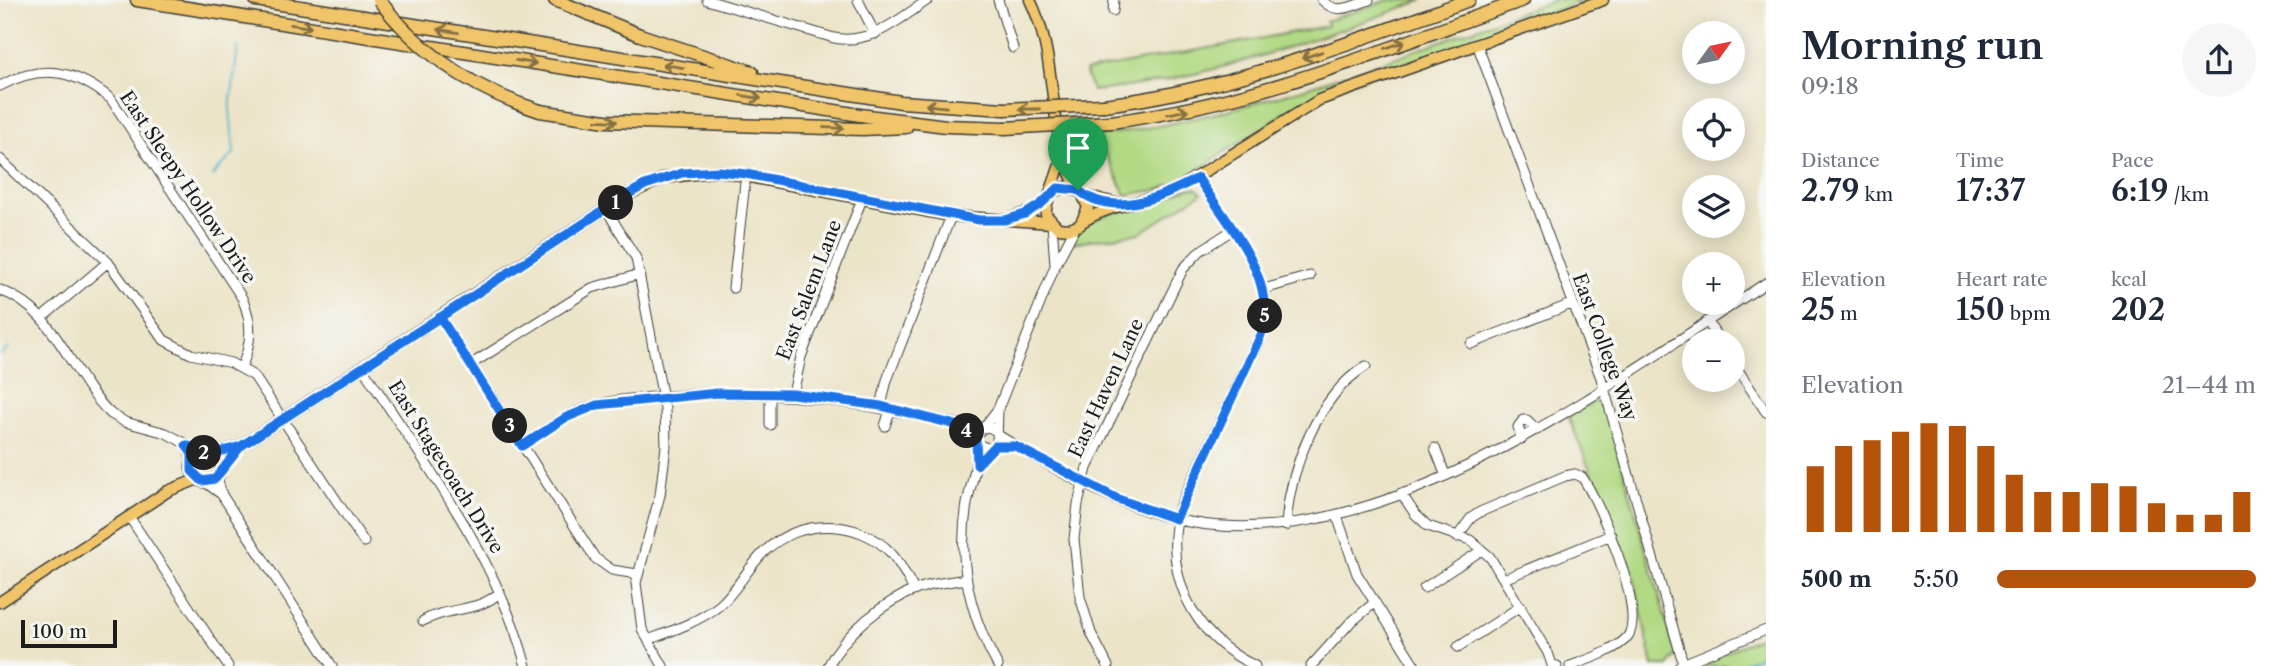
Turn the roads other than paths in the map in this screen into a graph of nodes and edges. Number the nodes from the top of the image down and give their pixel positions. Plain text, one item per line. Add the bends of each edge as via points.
1 (137, 0) edge
2 (256, 0) edge
3 (379, 0) edge
4 (555, 0) edge
5 (707, 0) edge
6 (858, 0) edge
7 (928, 0) edge
8 (998, 0) edge
9 (1030, 0) edge
10 (1114, 0) edge
11 (1369, 0) edge
12 (1469, 0) edge
13 (1523, 0) edge
14 (1603, 0) edge
15 (1326, 4) edge
16 (1113, 11) dead end
17 (874, 34) junction
18 (1476, 44) junction
19 (1013, 48) dead end
20 (789, 84) junction
21 (0, 86) edge
22 (946, 126) junction
23 (1062, 153) junction
24 (0, 159) edge
25 (746, 174) junction
26 (1198, 178) junction
27 (1081, 193) junction
28 (1050, 196) junction
29 (862, 199) junction
30 (1122, 205) junction
31 (606, 209) junction
32 (951, 216) junction
33 (1005, 220) junction
34 (1051, 223) junction
35 (1080, 224) junction
36 (1231, 231) junction
37 (108, 262) junction
38 (1055, 266) junction
39 (640, 274) junction
40 (1310, 276) dead end
41 (1766, 283) edge
42 (733, 288) dead end
43 (1264, 289) junction
44 (0, 290) edge
45 (1571, 303) junction
46 (43, 317) junction
47 (440, 317) junction
48 (1707, 321) junction
49 (1712, 329) edge
50 (1471, 345) dead end
51 (470, 365) junction
52 (1366, 366) dead end
53 (241, 368) junction
54 (362, 368) junction
55 (1745, 380) edge
56 (1604, 387) junction
57 (770, 393) junction
58 (793, 394) junction
59 (663, 396) junction
60 (886, 407) junction
61 (998, 409) junction
62 (1766, 412) edge
63 (284, 418) junction
64 (770, 425) dead end
65 (886, 426) dead end
66 (1537, 430) junction
67 (997, 433) junction
68 (980, 435) junction
69 (1522, 439) junction
70 (186, 445) junction
71 (241, 446) junction
72 (522, 446) junction
73 (1015, 446) junction
74 (992, 447) junction
75 (1435, 448) dead end
76 (208, 454) junction
77 (192, 463) junction
78 (977, 465) junction
79 (219, 473) junction
80 (1446, 474) junction
81 (201, 481) junction
82 (1083, 482) junction
83 (169, 491) junction
84 (1401, 493) junction
85 (222, 495) junction
86 (1337, 516) junction
87 (130, 518) junction
88 (1176, 519) junction
89 (1286, 526) junction
90 (1611, 535) junction
91 (1457, 537) junction
92 (364, 542) dead end
93 (1482, 550) junction
94 (637, 574) junction
95 (966, 579) junction
96 (1504, 579) junction
97 (1424, 588) dead end
98 (914, 590) junction
99 (500, 592) junction
100 (0, 603) edge
101 (1374, 603) junction
102 (1521, 606) junction
103 (423, 621) dead end
104 (1766, 630) edge
105 (648, 640) junction
106 (1458, 647) dead end
107 (1682, 665) edge
108 (229, 666) edge
109 (332, 666) edge
110 (526, 666) edge
111 (663, 666) edge
112 (828, 666) edge
113 (998, 666) edge
114 (1108, 666) edge
115 (1255, 666) edge
116 (1311, 666) edge
117 (1415, 666) edge
118 (1553, 666) edge
119 (1570, 666) edge

1 -> 22 highway
20 -> 2 highway
3 -> 22 highway, bridge via 414,41 446,67 482,89 540,111 606,121 862,129
4 - 20 highway via 640,36
5 - 17 street via 845,40
6 - 17 street
7 - 17 street
8 - 19 street
9 - 23 main road via 1047,49
10 - 16 street
11 - 15 street via 1339,10
12 -> 20 highway, bridge via 1258,74 1104,105 1004,109 901,102
22 -> 13 highway, bridge via 1111,122 1171,113 1256,93
14 - 18 main road
18 - 26 main road via 1312,103
18 - 45 street, East College Way
21 - 53 street, East Sleepy Hollow Drive via 40,72 68,73 111,99 242,298 250,320 250,338
23 - 27 main road
23 - 28 main road
24 - 37 street
25 - 29 main road
25 - 31 main road via 682,173 645,185
25 - 42 street
26 - 30 main road via 1160,196
26 - 36 street
27 - 28 main road via 1066,187
27 - 30 main road
27 - 35 main road via 1088,208
28 - 33 main road via 1033,211
28 - 34 main road via 1046,215
29 - 32 main road
29 - 58 street, East Salem Lane via 801,357
30 - 35 main road
31 - 39 street via 630,244
31 - 47 main road
32 - 33 main road
32 - 60 street via 887,380
33 - 34 main road
34 - 35 main road via 1064,229
34 - 38 street
35 - 38 street
36 - 43 street
36 - 82 street, East Haven Lane via 1183,268
37 - 46 street
37 - 53 street via 164,340 191,354
38 - 61 street
39 - 51 street via 592,288
39 - 59 street
40 - 43 street
41 - 48 street
43 - 88 street via 1261,335
44 - 46 street
45 - 50 street
45 - 56 street, East College Way
46 - 70 street via 111,414
47 - 51 street
47 - 54 main road
48 - 49 street
48 - 56 street
51 - 72 street
52 - 89 street via 1346,379 1326,405 1291,481
53 - 63 street via 254,376
54 - 63 main road
54 - 99 street, East Stagecoach Drive via 474,539
55 - 62 street
56 - 66 street
56 - 107 street, East College Way
57 - 58 street
57 - 59 street
57 - 64 street
58 - 60 street
59 - 72 street via 581,410
59 - 94 street via 664,471
60 - 65 street
60 - 68 street
61 - 67 street
61 - 68 street
63 - 71 main road
63 - 92 street
66 - 69 street
66 - 69 street via 1523,420 1518,427
67 - 68 street
67 - 73 street
67 - 74 street
68 - 74 street
68 - 78 street
69 - 80 street
70 - 76 street
70 - 77 street
71 - 76 main road
71 - 79 main road
72 - 94 street via 595,558 612,570
73 - 74 street
73 - 82 street
74 - 78 street
75 - 80 street
76 - 77 main road
76 - 79 main road
77 - 81 main road
77 - 83 main road
78 - 95 street via 964,527
79 - 81 main road
79 - 85 street
80 - 84 street
81 - 83 main road
81 - 85 street
82 - 88 street
82 - 114 street, East Haven Lane via 1074,539 1077,581 1091,633
83 - 87 main road
84 - 86 street
84 - 91 street via 1423,522
85 - 109 street
86 - 89 street
86 - 101 street via 1349,558
87 - 100 main road
87 - 108 street
88 - 89 street via 1231,527
88 - 115 street via 1175,565 1192,613 1219,643
90 - 91 street via 1587,483 1575,474 1480,512
90 - 96 street
90 - 119 street via 1625,573 1631,629 1620,643
91 - 93 street
93 - 96 street
93 - 97 street
94 - 105 street via 638,608
95 - 98 street
95 - 113 street via 983,637
96 - 102 street
98 - 105 street via 892,554 870,537 842,527 814,527 787,536 766,550 711,612
98 - 112 street via 859,628
99 - 103 street via 478,606
99 - 110 street, East Stagecoach Drive
101 - 116 street
101 - 117 street
102 - 106 street
102 - 118 street
104 - 107 street
105 - 111 street

